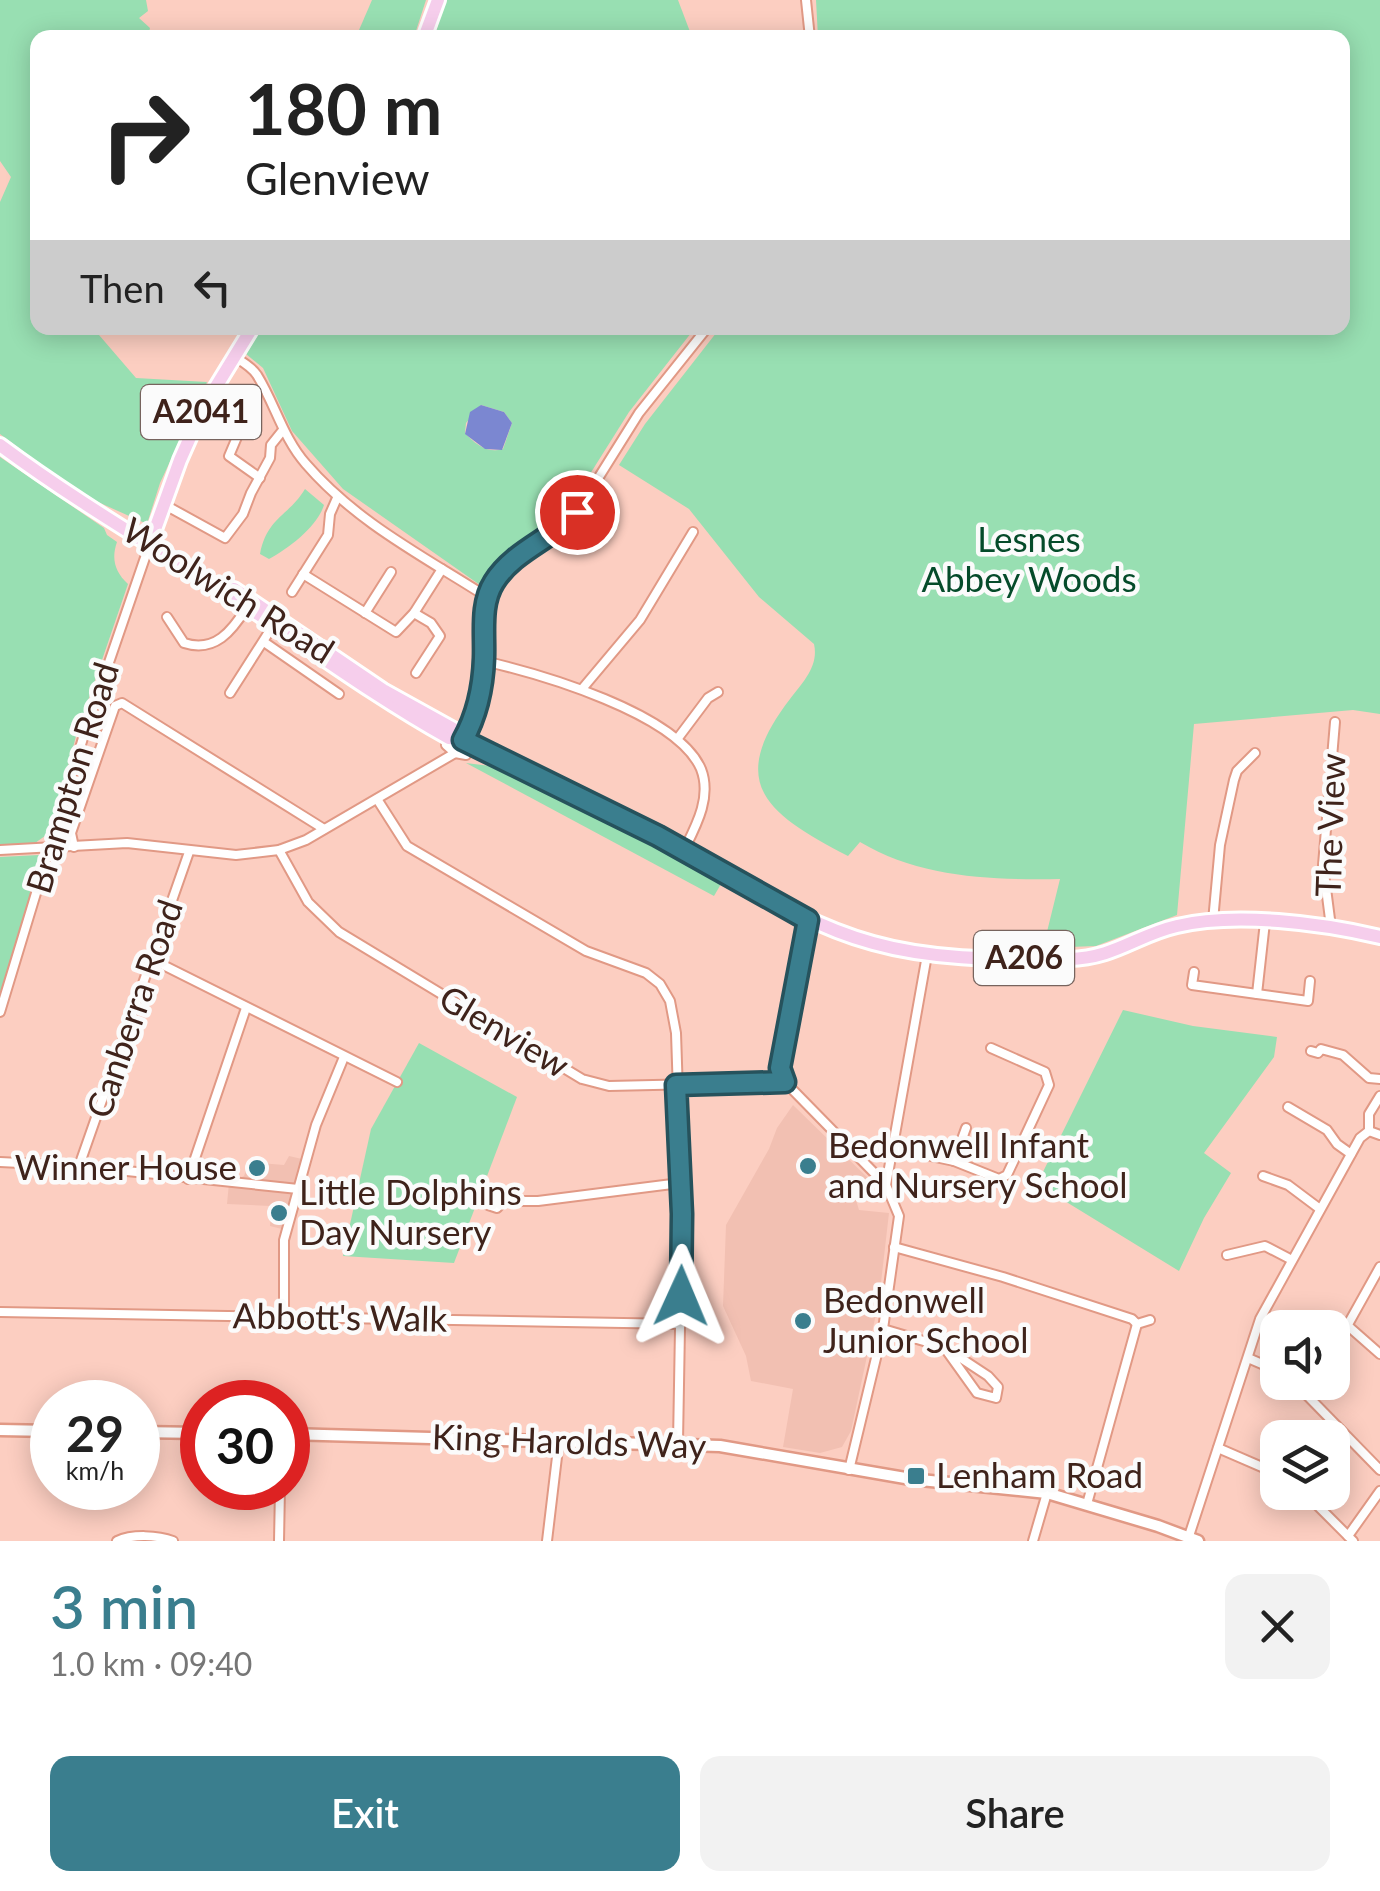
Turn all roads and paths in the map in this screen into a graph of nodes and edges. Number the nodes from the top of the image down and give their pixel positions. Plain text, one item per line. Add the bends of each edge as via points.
1 (438, 0) edge
2 (806, 0) edge
3 (427, 30) edge
4 (809, 30) edge
5 (247, 335) edge
6 (701, 335) edge
7 (232, 356) junction
8 (228, 411) dead end
9 (283, 430) junction
10 (0, 445) edge
11 (260, 478) junction
12 (337, 498) junction
13 (165, 504) junction
14 (693, 532) dead end
15 (150, 543) junction
16 (442, 568) junction
17 (391, 572) dead end
18 (304, 574) junction
19 (292, 592) dead end
20 (487, 597) junction
21 (247, 607) junction
22 (414, 612) junction
23 (365, 613) junction
24 (167, 617) dead end
25 (274, 624) junction
26 (268, 644) junction
27 (484, 660) junction
28 (327, 662) junction
29 (416, 673) dead end
30 (316, 678) junction
31 (582, 689) junction
32 (718, 692) dead end
33 (230, 693) dead end
34 (339, 694) dead end
35 (1335, 722) dead end
36 (678, 738) junction
37 (456, 744) junction
38 (1255, 753) dead end
39 (466, 756) dead end
40 (377, 799) junction
41 (324, 828) junction
42 (74, 847) junction
43 (52, 848) junction
44 (0, 850) edge
45 (279, 850) junction
46 (684, 850) junction
47 (189, 852) junction
48 (808, 920) junction
49 (1213, 922) junction
50 (1266, 922) junction
51 (1331, 928) junction
52 (1380, 936) edge
53 (927, 955) junction
54 (153, 960) junction
55 (1194, 972) dead end
56 (1310, 981) dead end
57 (1256, 994) junction
58 (246, 1008) junction
59 (0, 1012) edge
60 (991, 1048) dead end
61 (1311, 1051) dead end
62 (344, 1058) junction
63 (1380, 1079) edge
64 (397, 1082) dead end
65 (785, 1082) junction
66 (676, 1085) junction
67 (1380, 1096) edge
68 (1288, 1108) dead end
69 (966, 1128) dead end
70 (1369, 1132) junction
71 (1380, 1135) edge
72 (893, 1148) junction
73 (1352, 1154) junction
74 (954, 1161) junction
75 (0, 1162) edge
76 (80, 1166) junction
77 (1263, 1176) dead end
78 (188, 1179) junction
79 (680, 1182) junction
80 (886, 1184) junction
81 (298, 1189) junction
82 (503, 1201) dead end
83 (1320, 1209) junction
84 (894, 1247) junction
85 (1226, 1255) dead end
86 (1292, 1260) junction
87 (1380, 1267) edge
88 (0, 1312) edge
89 (284, 1318) junction
90 (1150, 1320) dead end
91 (1350, 1321) edge
92 (681, 1324) junction
93 (1137, 1324) junction
94 (1350, 1327) edge
95 (883, 1330) junction
96 (944, 1347) junction
97 (1380, 1354) edge
98 (1248, 1358) junction
99 (1260, 1363) edge
100 (1312, 1400) edge
101 (0, 1430) edge
102 (30, 1430) edge
103 (310, 1434) edge
104 (559, 1440) junction
105 (678, 1442) junction
106 (1218, 1448) junction
107 (1260, 1466) edge
108 (848, 1470) junction
109 (1380, 1470) edge
110 (1380, 1492) edge
111 (1047, 1493) junction
112 (1086, 1504) junction
113 (280, 1510) edge
114 (1322, 1510) edge
115 (1350, 1538) edge
116 (1194, 1539) edge
117 (117, 1541) edge
118 (173, 1541) edge
119 (279, 1541) edge
120 (547, 1541) edge
121 (1033, 1541) edge

1 - 3 main road
2 - 4 street
5 - 7 main road, A2041
6 - 20 street via 638,413 577,512 510,563
7 - 9 street via 256,374
7 - 13 main road, A2041
8 - 11 street via 240,430 229,456
9 - 11 street
9 - 12 street
10 - 15 main road, Woolwich Road / A206
11 - 13 street via 225,538
12 - 16 street
12 - 18 street via 328,536
13 - 15 main road, A2041
14 - 31 street via 640,620
15 - 21 main road, Woolwich Road / A206
15 - 37 main road, Woolwich Road / A206 via 457,731
15 - 43 street, Brampton Road
16 - 20 street
16 - 22 street
17 - 23 street
18 - 19 street
18 - 23 street
20 - 27 street
21 - 24 street via 227,635 205,646 184,643
21 - 25 main road, Woolwich Road / A206
22 - 23 street via 396,632
22 - 29 street via 440,636
25 - 26 street via 263,638
25 - 28 main road, Woolwich Road / A206
26 - 30 street
26 - 33 street
27 - 31 street
27 - 37 street via 480,698
28 - 30 street
28 - 37 main road, Woolwich Road / A206
30 - 34 street
31 - 36 street
32 - 36 street
35 - 51 street, The View via 1323,865
36 - 46 street via 702,772 705,797
37 - 39 street
37 - 40 street
37 - 46 main road, Woolwich Road / A206
38 - 49 street via 1235,775
40 - 41 street
40 - 66 street via 406,846 586,951 640,969 660,984 673,1010
41 - 42 street via 122,703 115,706 71,833
41 - 45 street
42 - 43 street
42 - 47 street via 126,843
43 - 44 street
43 - 59 street, Brampton Road
45 - 47 street
45 - 66 street, Glenview via 308,902 339,932 582,1079 609,1086
46 - 48 main road, Woolwich Road / A206
47 - 54 street, Canberra Road
48 - 53 main road, Woolwich Road / A206
48 - 65 street via 780,1068
49 - 50 main road, Woolwich Road / A206
49 - 53 main road, Woolwich Road / A206 via 1178,926 1104,955
50 - 51 main road, Woolwich Road / A206
50 - 57 street
51 - 52 main road, Woolwich Road / A206
53 - 72 street
54 - 58 street
54 - 76 street, Canberra Road
55 - 57 street via 1192,988
56 - 57 street via 1308,1000
58 - 62 street
58 - 78 street
60 - 74 street via 1045,1072 1049,1085 1007,1175 999,1179
61 - 63 street via 1343,1054 1369,1078
62 - 64 street
62 - 81 street
65 - 66 street, Glenview
65 - 80 street
66 - 79 street
67 - 70 street via 1369,1114
68 - 73 street
69 - 74 street
70 - 71 street
70 - 73 street
72 - 74 street
72 - 80 street
73 - 83 street
75 - 76 street
76 - 78 street
77 - 83 street
78 - 81 street
79 - 82 street
79 - 92 street
80 - 84 street via 899,1216
81 - 89 street via 284,1240
83 - 86 street
84 - 93 street
84 - 95 street
85 - 86 street via 1265,1246
86 - 98 street via 1260,1319
87 - 91 street
88 - 89 street, Abbott's Walk
89 - 92 street, Abbott's Walk
90 - 93 street
92 - 105 street
93 - 112 street
94 - 97 street
95 - 96 street
95 - 108 street
96 - 96 street via 988,1376 998,1386 996,1398 977,1393
98 - 99 street
98 - 106 street
100 - 109 street
101 - 102 street
103 - 104 street, King Harolds Way
104 - 105 street, King Harolds Way
104 - 120 street
105 - 108 street, King Harolds Way
106 - 107 street
106 - 116 street
108 - 111 street, King Harolds Way
110 - 115 street
111 - 112 street, King Harolds Way
111 - 121 street
112 - 116 street, King Harolds Way
113 - 119 street
114 - 115 street
117 - 118 street

